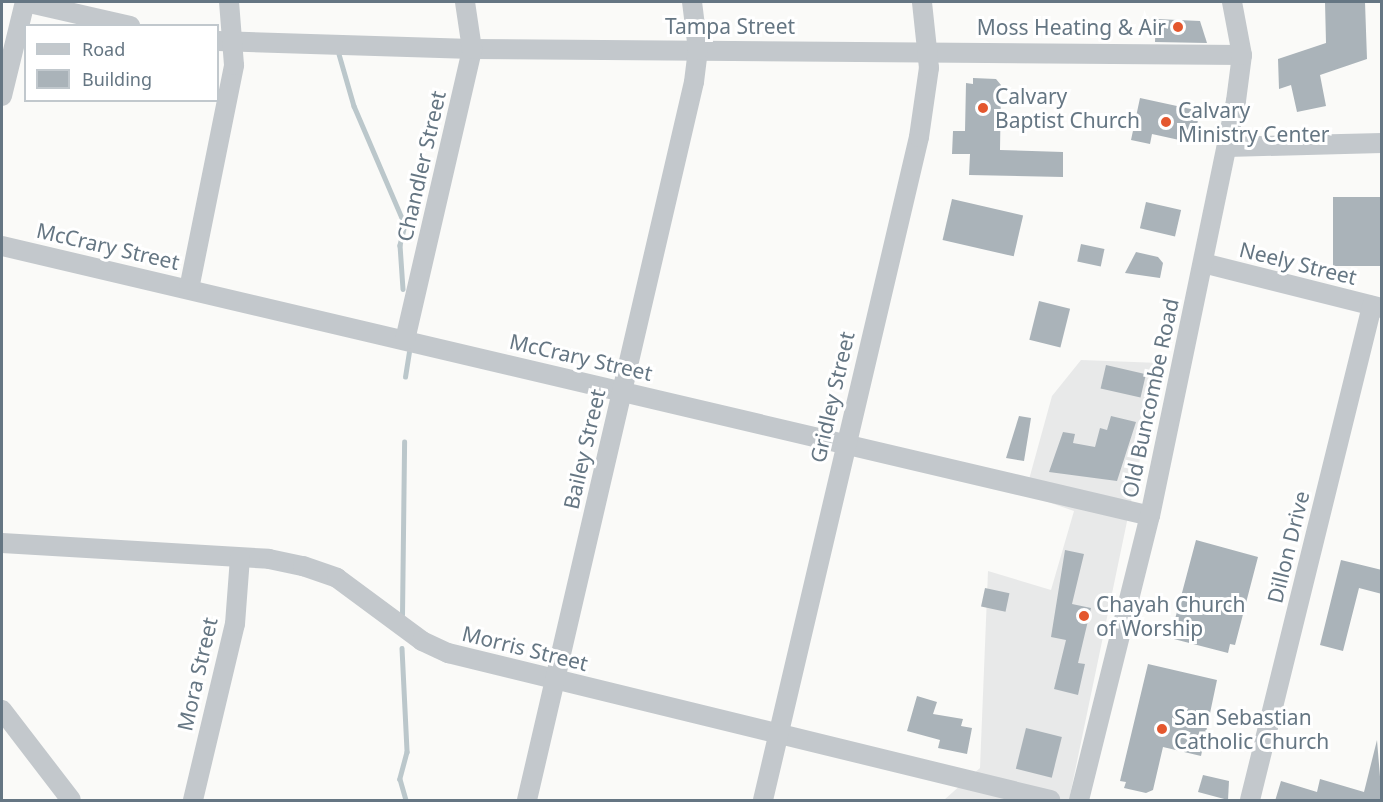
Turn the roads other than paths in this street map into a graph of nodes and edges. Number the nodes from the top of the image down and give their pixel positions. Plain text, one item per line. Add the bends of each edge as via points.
1 (25, 2) edge
2 (230, 2) edge
3 (465, 2) edge
4 (692, 2) edge
5 (922, 2) edge
6 (1232, 2) edge
7 (121, 24) edge
8 (226, 41) edge
9 (472, 49) junction
10 (698, 50) junction
11 (927, 53) junction
12 (1242, 56) junction
13 (2, 96) edge
14 (1382, 143) edge
15 (1227, 147) junction
16 (2, 246) edge
17 (1203, 263) junction
18 (189, 289) junction
19 (1377, 307) edge
20 (405, 340) junction
21 (621, 391) junction
22 (846, 443) junction
23 (1149, 516) junction
24 (2, 543) edge
25 (240, 558) junction
26 (555, 680) junction
27 (2, 710) edge
28 (777, 735) junction
29 (71, 801) edge
30 (193, 801) edge
31 (527, 801) edge
32 (763, 801) edge
33 (1050, 801) edge
34 (1079, 801) edge
35 (1250, 801) edge

1 - 7 street
1 - 13 street
2 - 8 street
3 - 9 street, Chandler Street
4 - 10 street, Bailey Street
5 - 11 street, Gridley Street
6 - 12 street, Old Buncombe Road
8 - 9 street, Tampa Street
8 - 18 street via 231,87
9 - 10 street, Tampa Street
9 - 20 street, Chandler Street
10 - 11 street, Tampa Street
10 - 21 street, Bailey Street
11 - 12 street, Tampa Street
11 - 22 street, Gridley Street via 919,137
12 - 15 street, Old Buncombe Road
14 - 15 street
15 - 17 street, Old Buncombe Road
16 - 18 street, McCrary Street
17 - 19 street, Neely Street
17 - 23 street, Old Buncombe Road
18 - 20 street, McCrary Street
19 - 35 street, Dillon Drive
20 - 21 street, McCrary Street
21 - 22 street, McCrary Street
21 - 26 street, Bailey Street
22 - 23 street, McCrary Street
22 - 28 street, Gridley Street
23 - 34 street, Old Buncombe Road
24 - 25 street, Morris Street
25 - 26 street, Morris Street via 325,573 439,649
25 - 30 street, Mora Street via 234,624
26 - 28 street, Morris Street
26 - 31 street, Bailey Street
27 - 29 street
28 - 32 street, Gridley Street
28 - 33 street, Morris Street

